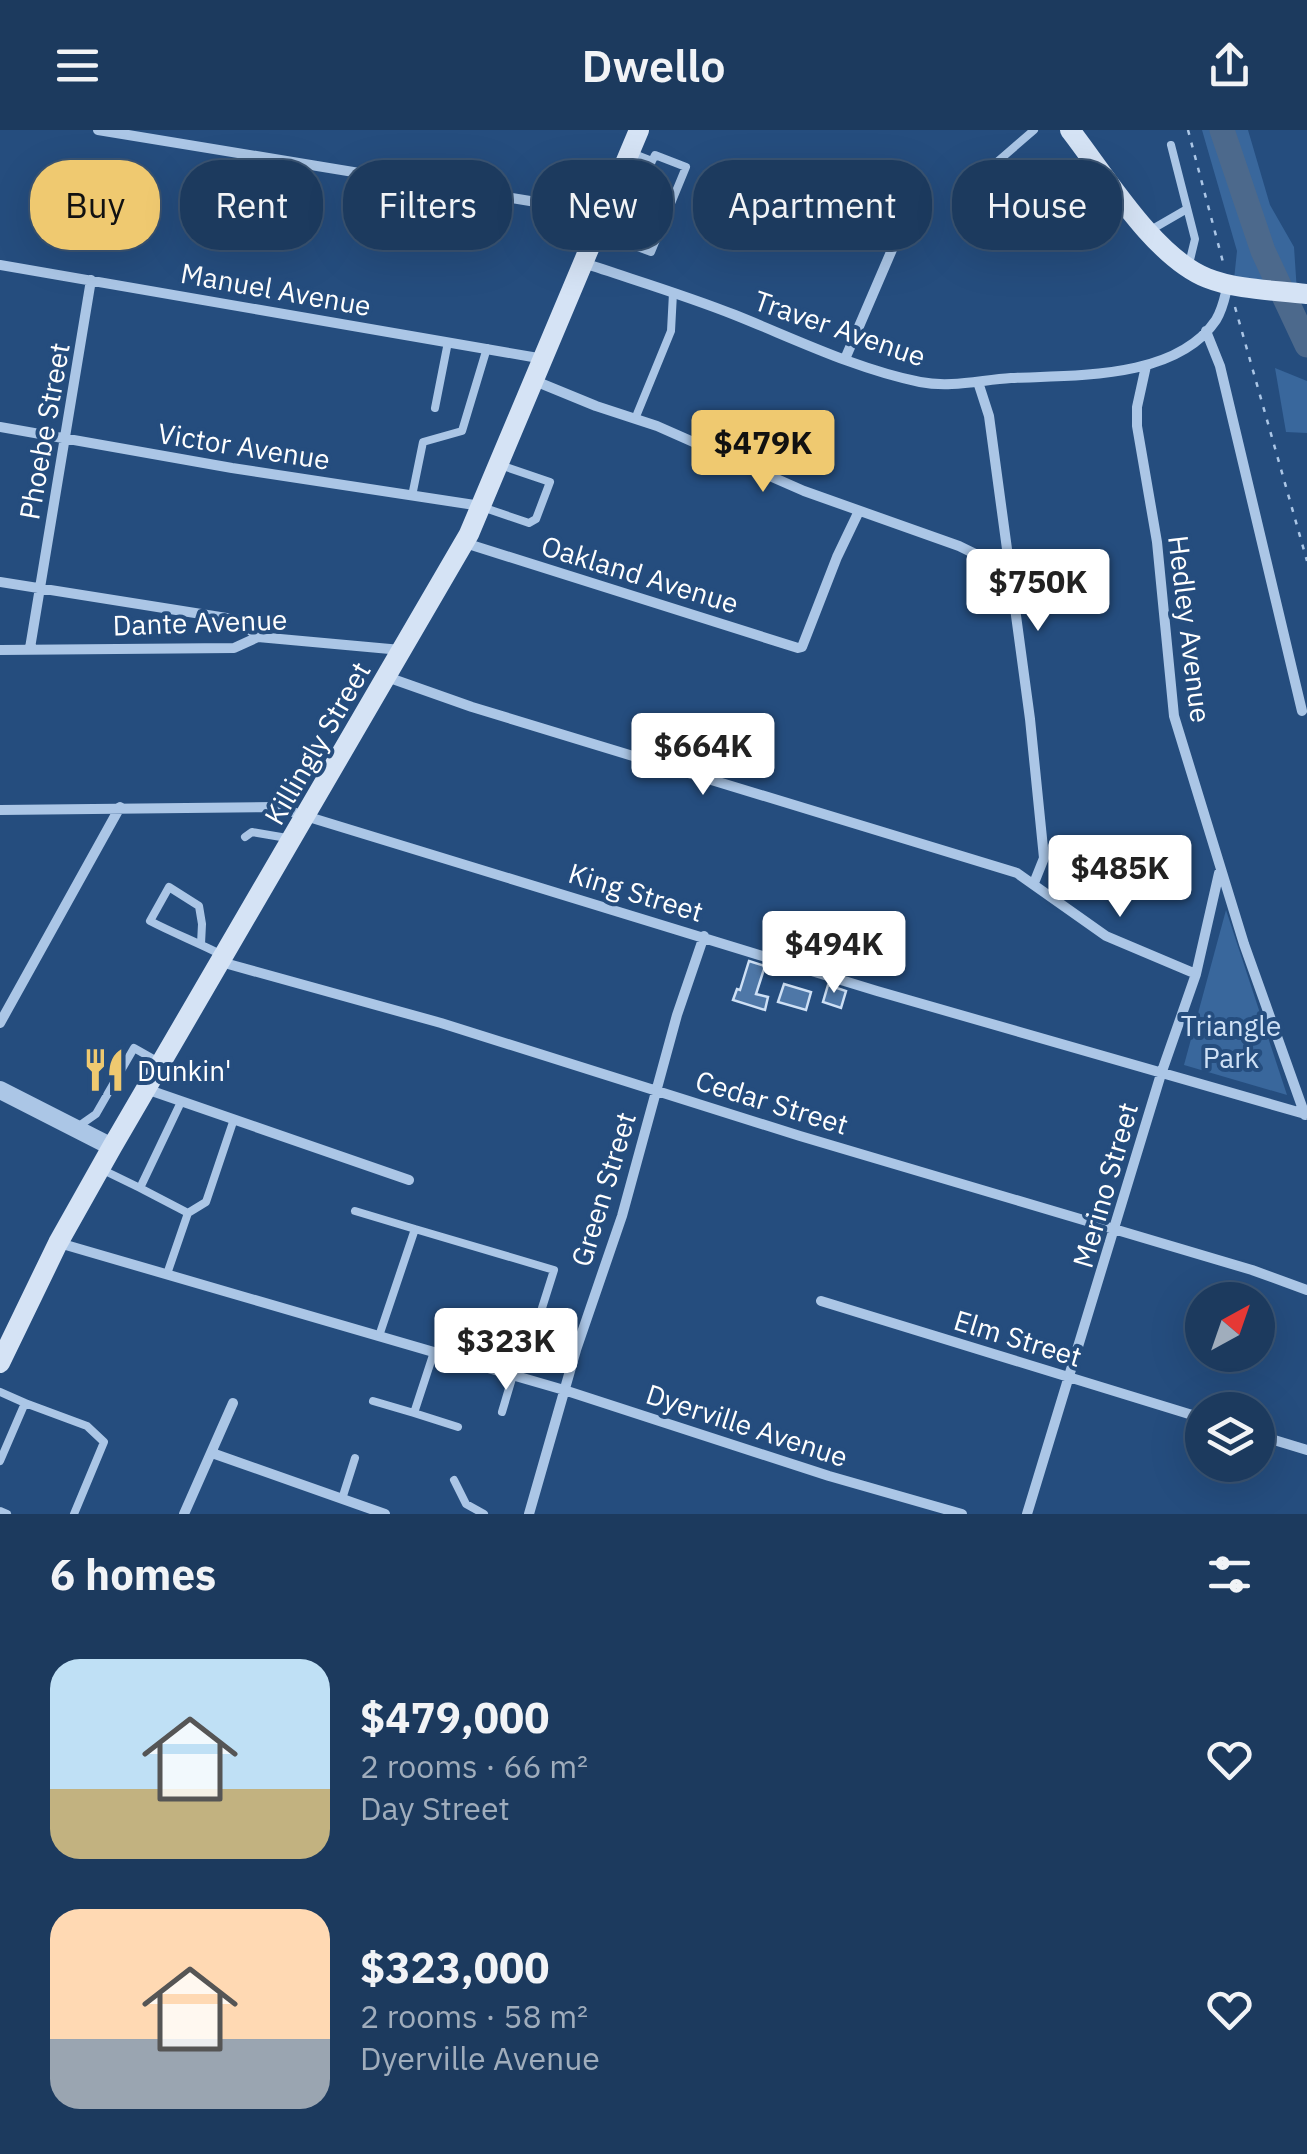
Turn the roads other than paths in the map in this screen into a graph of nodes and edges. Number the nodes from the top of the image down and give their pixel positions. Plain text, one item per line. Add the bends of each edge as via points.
1 (98, 130) edge
2 (639, 130) edge
3 (1034, 130) edge
4 (1070, 130) edge
5 (146, 134) edge
6 (1171, 145) dead end
7 (630, 152) junction
8 (1092, 158) junction
9 (627, 160) edge
10 (650, 160) edge
11 (673, 162) edge
12 (673, 200) edge
13 (532, 209) edge
14 (1187, 209) junction
15 (1149, 232) junction
16 (589, 250) edge
17 (893, 250) edge
18 (584, 263) junction
19 (0, 265) edge
20 (1188, 269) junction
21 (91, 280) junction
22 (1236, 285) junction
23 (673, 294) junction
24 (1306, 294) edge
25 (1206, 330) junction
26 (448, 342) junction
27 (487, 348) junction
28 (544, 359) junction
29 (845, 359) junction
30 (1146, 366) junction
31 (535, 381) junction
32 (978, 382) junction
33 (435, 408) dead end
34 (636, 418) junction
35 (0, 426) edge
36 (67, 439) junction
37 (500, 465) junction
38 (412, 496) junction
39 (482, 506) junction
40 (859, 511) junction
41 (464, 542) junction
42 (1008, 570) junction
43 (0, 582) edge
44 (40, 586) junction
45 (258, 637) junction
46 (30, 648) junction
47 (0, 650) edge
48 (402, 650) junction
49 (388, 676) junction
50 (1302, 711) dead end
51 (120, 807) junction
52 (0, 810) edge
53 (306, 814) junction
54 (246, 838) dead end
55 (292, 840) junction
56 (1220, 868) junction
57 (1034, 883) junction
58 (704, 936) junction
59 (201, 944) junction
60 (223, 959) junction
61 (1196, 974) junction
62 (0, 1023) edge
63 (161, 1063) junction
64 (1161, 1074) junction
65 (146, 1089) junction
66 (0, 1090) edge
67 (658, 1090) junction
68 (180, 1102) junction
69 (1306, 1117) edge
70 (234, 1119) junction
71 (76, 1128) junction
72 (112, 1147) junction
73 (100, 1168) junction
74 (409, 1180) dead end
75 (140, 1188) junction
76 (355, 1211) dead end
77 (188, 1213) junction
78 (415, 1229) junction
79 (1114, 1229) junction
80 (58, 1242) junction
81 (167, 1274) junction
82 (1307, 1290) edge
83 (821, 1301) dead end
84 (379, 1336) junction
85 (530, 1346) dead end
86 (434, 1352) junction
87 (0, 1362) edge
88 (513, 1375) junction
89 (1069, 1377) junction
90 (564, 1390) junction
91 (0, 1392) edge
92 (373, 1401) dead end
93 (25, 1403) junction
94 (233, 1403) dead end
95 (502, 1412) dead end
96 (414, 1413) junction
97 (1185, 1413) edge
98 (458, 1427) dead end
99 (1275, 1440) edge
100 (1307, 1450) edge
101 (212, 1454) junction
102 (356, 1458) dead end
103 (0, 1461) edge
104 (454, 1480) dead end
105 (342, 1498) junction
106 (74, 1514) edge
107 (184, 1514) edge
108 (385, 1514) edge
109 (484, 1514) edge
110 (529, 1514) edge
111 (962, 1514) edge
112 (1027, 1514) edge

1 - 5 street
2 - 7 main road, Killingly Street
3 - 8 lane via 994,170 1020,210 1041,202
4 - 8 main road
5 - 13 street
6 - 14 lane
7 - 9 main road, Killingly Street
7 - 10 lane
8 - 15 main road
11 - 12 lane via 686,167
14 - 15 lane
14 - 20 lane via 1195,239
15 - 20 main road
16 - 18 main road, Killingly Street
17 - 29 street
18 - 23 street, Traver Avenue
18 - 28 main road, Killingly Street
19 - 21 street, Manuel Avenue
20 - 22 main road
21 - 26 street, Manuel Avenue
21 - 36 street, Phoebe Street
22 - 24 main road
22 - 25 street, Traver Avenue
23 - 29 street, Traver Avenue
23 - 34 lane via 671,331
25 - 30 street, Traver Avenue
25 - 50 street
26 - 27 street, Manuel Avenue
26 - 33 lane
27 - 28 street, Manuel Avenue
27 - 38 lane via 462,431 423,442
28 - 31 main road, Killingly Street
29 - 32 street, Traver Avenue via 923,383
30 - 32 street, Traver Avenue
30 - 56 street, Hedley Avenue via 1137,426 1157,542 1174,716
31 - 34 street
31 - 37 main road, Killingly Street
32 - 42 street via 989,416
34 - 40 street
35 - 36 street, Victor Avenue
36 - 38 street, Victor Avenue
36 - 44 street, Phoebe Street
37 - 39 main road, Killingly Street
37 - 39 lane via 550,482 536,519 529,524
38 - 39 street, Victor Avenue
39 - 41 main road, Killingly Street
40 - 41 street, Oakland Avenue via 802,647
40 - 42 street
41 - 48 main road, Killingly Street
42 - 57 street via 1044,858
43 - 44 street
44 - 45 street via 239,620
44 - 46 street, Phoebe Street
45 - 46 street, Dante Avenue via 234,648
45 - 48 street, Dante Avenue
46 - 47 street, Dante Avenue
48 - 49 main road, Killingly Street
49 - 53 main road, Killingly Street
49 - 57 street
51 - 52 street, King Street
51 - 53 street, King Street via 276,807
51 - 62 street
53 - 55 main road, Killingly Street
53 - 58 street, King Street
54 - 55 lane via 270,832
55 - 60 main road, Killingly Street
56 - 61 street, Merino Street
56 - 69 street, Hedley Avenue
57 - 61 street via 1106,936
58 - 64 street, King Street
58 - 67 street, Green Street
59 - 59 lane via 150,921 169,887 199,906
59 - 60 lane
60 - 63 main road, Killingly Street
60 - 67 street, Cedar Street
61 - 64 street, Merino Street
63 - 65 main road, Killingly Street
63 - 71 lane via 134,1048 96,1114
64 - 69 street, King Street
64 - 79 street, Merino Street
65 - 68 street
65 - 72 main road, Killingly Street
66 - 71 street
67 - 79 street, Cedar Street
67 - 90 street, Green Street
68 - 70 street
68 - 75 lane
70 - 74 street
70 - 77 lane via 206,1202
71 - 72 street
72 - 73 main road, Killingly Street
73 - 75 lane
73 - 80 main road, Killingly Street
75 - 77 lane
76 - 78 lane
77 - 81 lane
78 - 84 lane
78 - 85 lane via 554,1270
79 - 82 street, Cedar Street
79 - 89 street, Merino Street
80 - 81 street, Dyerville Avenue
80 - 87 main road, Killingly Street
81 - 84 street, Dyerville Avenue
83 - 89 street, Elm Street
84 - 86 street, Dyerville Avenue
86 - 88 street, Dyerville Avenue
86 - 96 lane
88 - 90 street, Dyerville Avenue
88 - 95 lane
89 - 97 street, Elm Street
89 - 112 street, Merino Street
90 - 110 street, Green Street
90 - 111 street, Dyerville Avenue
91 - 93 lane
92 - 96 lane
93 - 103 lane
93 - 106 lane via 87,1426 104,1442
94 - 101 street
96 - 98 lane
99 - 100 street
101 - 105 street
101 - 107 street
102 - 105 lane
104 - 109 lane via 466,1504
105 - 108 street

